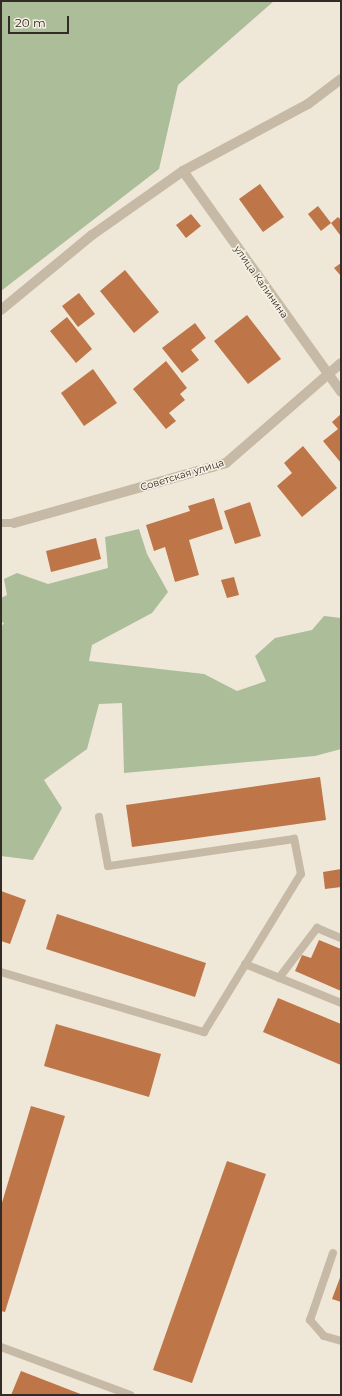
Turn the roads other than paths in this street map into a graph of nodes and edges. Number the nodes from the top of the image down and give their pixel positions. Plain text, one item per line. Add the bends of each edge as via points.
1 (341, 79) edge
2 (183, 171) junction
3 (1, 310) edge
4 (341, 363) edge
5 (326, 374) junction
6 (341, 392) edge
7 (1, 523) edge
8 (14, 523) joint
9 (99, 816) dead end
10 (341, 938) edge
11 (246, 964) junction
12 (1, 972) edge
13 (279, 978) junction
14 (341, 1003) edge
15 (332, 1253) dead end
16 (341, 1341) edge
17 (1, 1348) edge
18 (130, 1395) edge

1 - 2 street via 308,104
2 - 3 street via 92,234
2 - 5 street, улица Калинина
4 - 5 street, Советская улица
5 - 6 street, улица Калинина
5 - 8 street, Советская улица via 226,464
7 - 8 lane
9 - 11 lane via 108,866 294,839 301,874
10 - 13 lane via 317,928
11 - 12 lane via 204,1032
11 - 13 lane
13 - 14 lane
15 - 16 lane via 310,1320 324,1336
17 - 18 lane

